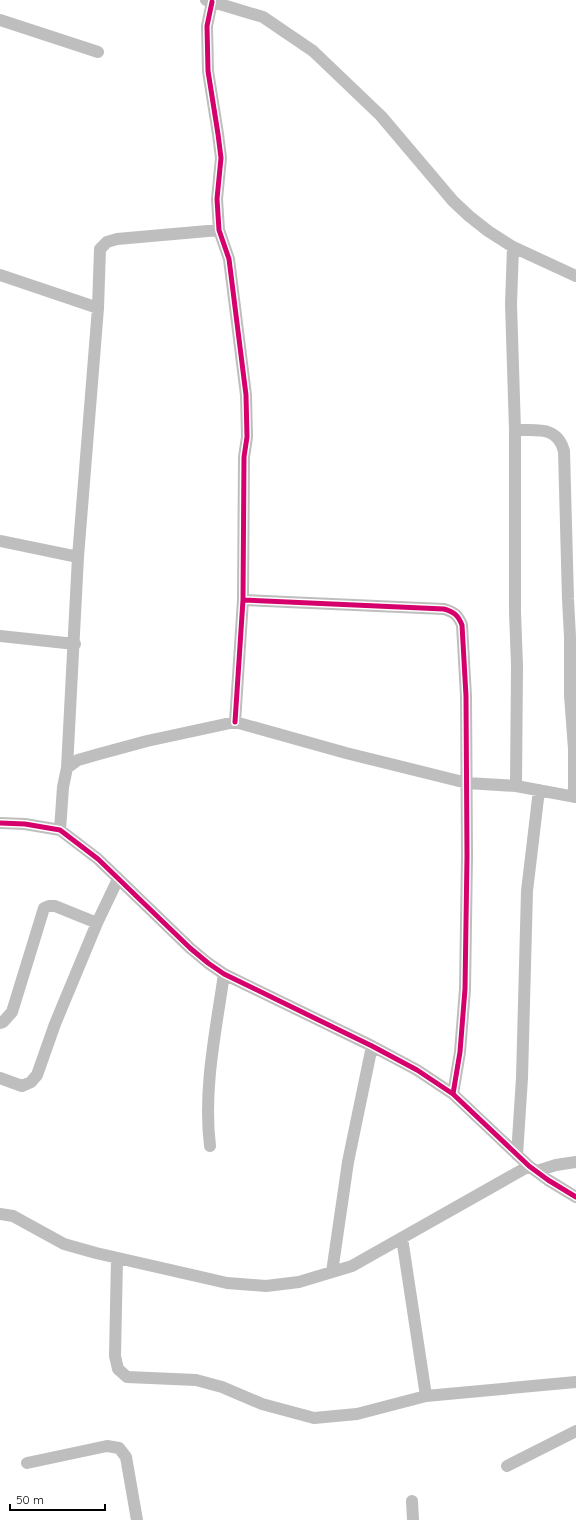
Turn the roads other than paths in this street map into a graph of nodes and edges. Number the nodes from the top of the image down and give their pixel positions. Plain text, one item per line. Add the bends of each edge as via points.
1 (209, 1) edge
2 (0, 20) edge
3 (98, 52) dead end
4 (219, 230) junction
5 (513, 247) junction
6 (0, 275) edge
7 (576, 276) edge
8 (98, 308) junction
9 (515, 430) junction
10 (0, 541) edge
11 (78, 557) junction
12 (243, 600) junction
13 (0, 636) edge
14 (75, 644) junction
15 (234, 722) junction
16 (67, 768) junction
17 (467, 783) junction
18 (516, 786) junction
19 (539, 790) junction
20 (575, 797) edge
21 (0, 823) edge
22 (60, 830) junction
23 (118, 880) junction
24 (97, 923) junction
25 (224, 974) junction
26 (0, 1023) edge
27 (372, 1046) junction
28 (0, 1078) edge
29 (454, 1094) junction
30 (210, 1146) dead end
31 (517, 1154) junction
32 (576, 1162) edge
33 (533, 1169) junction
34 (576, 1197) edge
35 (0, 1214) edge
36 (402, 1238) junction
37 (117, 1258) junction
38 (332, 1272) junction
39 (576, 1382) edge
40 (426, 1396) junction
41 (576, 1431) edge
42 (27, 1463) dead end
43 (506, 1466) dead end
44 (412, 1501) dead end
45 (137, 1520) edge
46 (413, 1520) edge

1 - 4 street via 208,71 221,158 217,199
1 - 5 street via 262,17 313,52 381,116 453,201 488,231
2 - 3 street
4 - 8 street via 107,242 100,249
4 - 12 street via 228,259 246,395
5 - 7 street
5 - 9 street via 511,304
6 - 8 street
8 - 11 street
9 - 18 street
9 - 20 street via 551,432 562,442 564,451
10 - 11 street
11 - 14 street
12 - 15 street
12 - 17 street via 444,609 459,616 462,626 466,696
13 - 14 street
14 - 16 street
15 - 16 street via 147,740 78,760
15 - 17 street
16 - 22 street
17 - 18 street
17 - 29 street via 465,989
18 - 19 street
19 - 20 street
19 - 31 street via 527,891 522,1078
21 - 22 street
22 - 23 street via 98,859
23 - 24 street
23 - 25 street via 190,948
24 - 26 street via 54,906 44,908 12,1012
24 - 28 street via 37,1074 31,1082 22,1086
25 - 27 street
25 - 30 street via 209,1082
27 - 29 street via 417,1070
27 - 38 street via 348,1162
29 - 31 street
31 - 33 street
32 - 33 street
33 - 34 street
33 - 36 street
35 - 37 street via 12,1216 64,1244
36 - 38 street via 352,1266
36 - 40 street
37 - 38 street via 227,1283 255,1286 299,1282
37 - 40 street via 115,1356 118,1369 127,1377 196,1380 222,1387 262,1404 314,1418 357,1414
39 - 40 street
41 - 43 street
42 - 45 street via 107,1446 119,1448 126,1457
44 - 46 street

